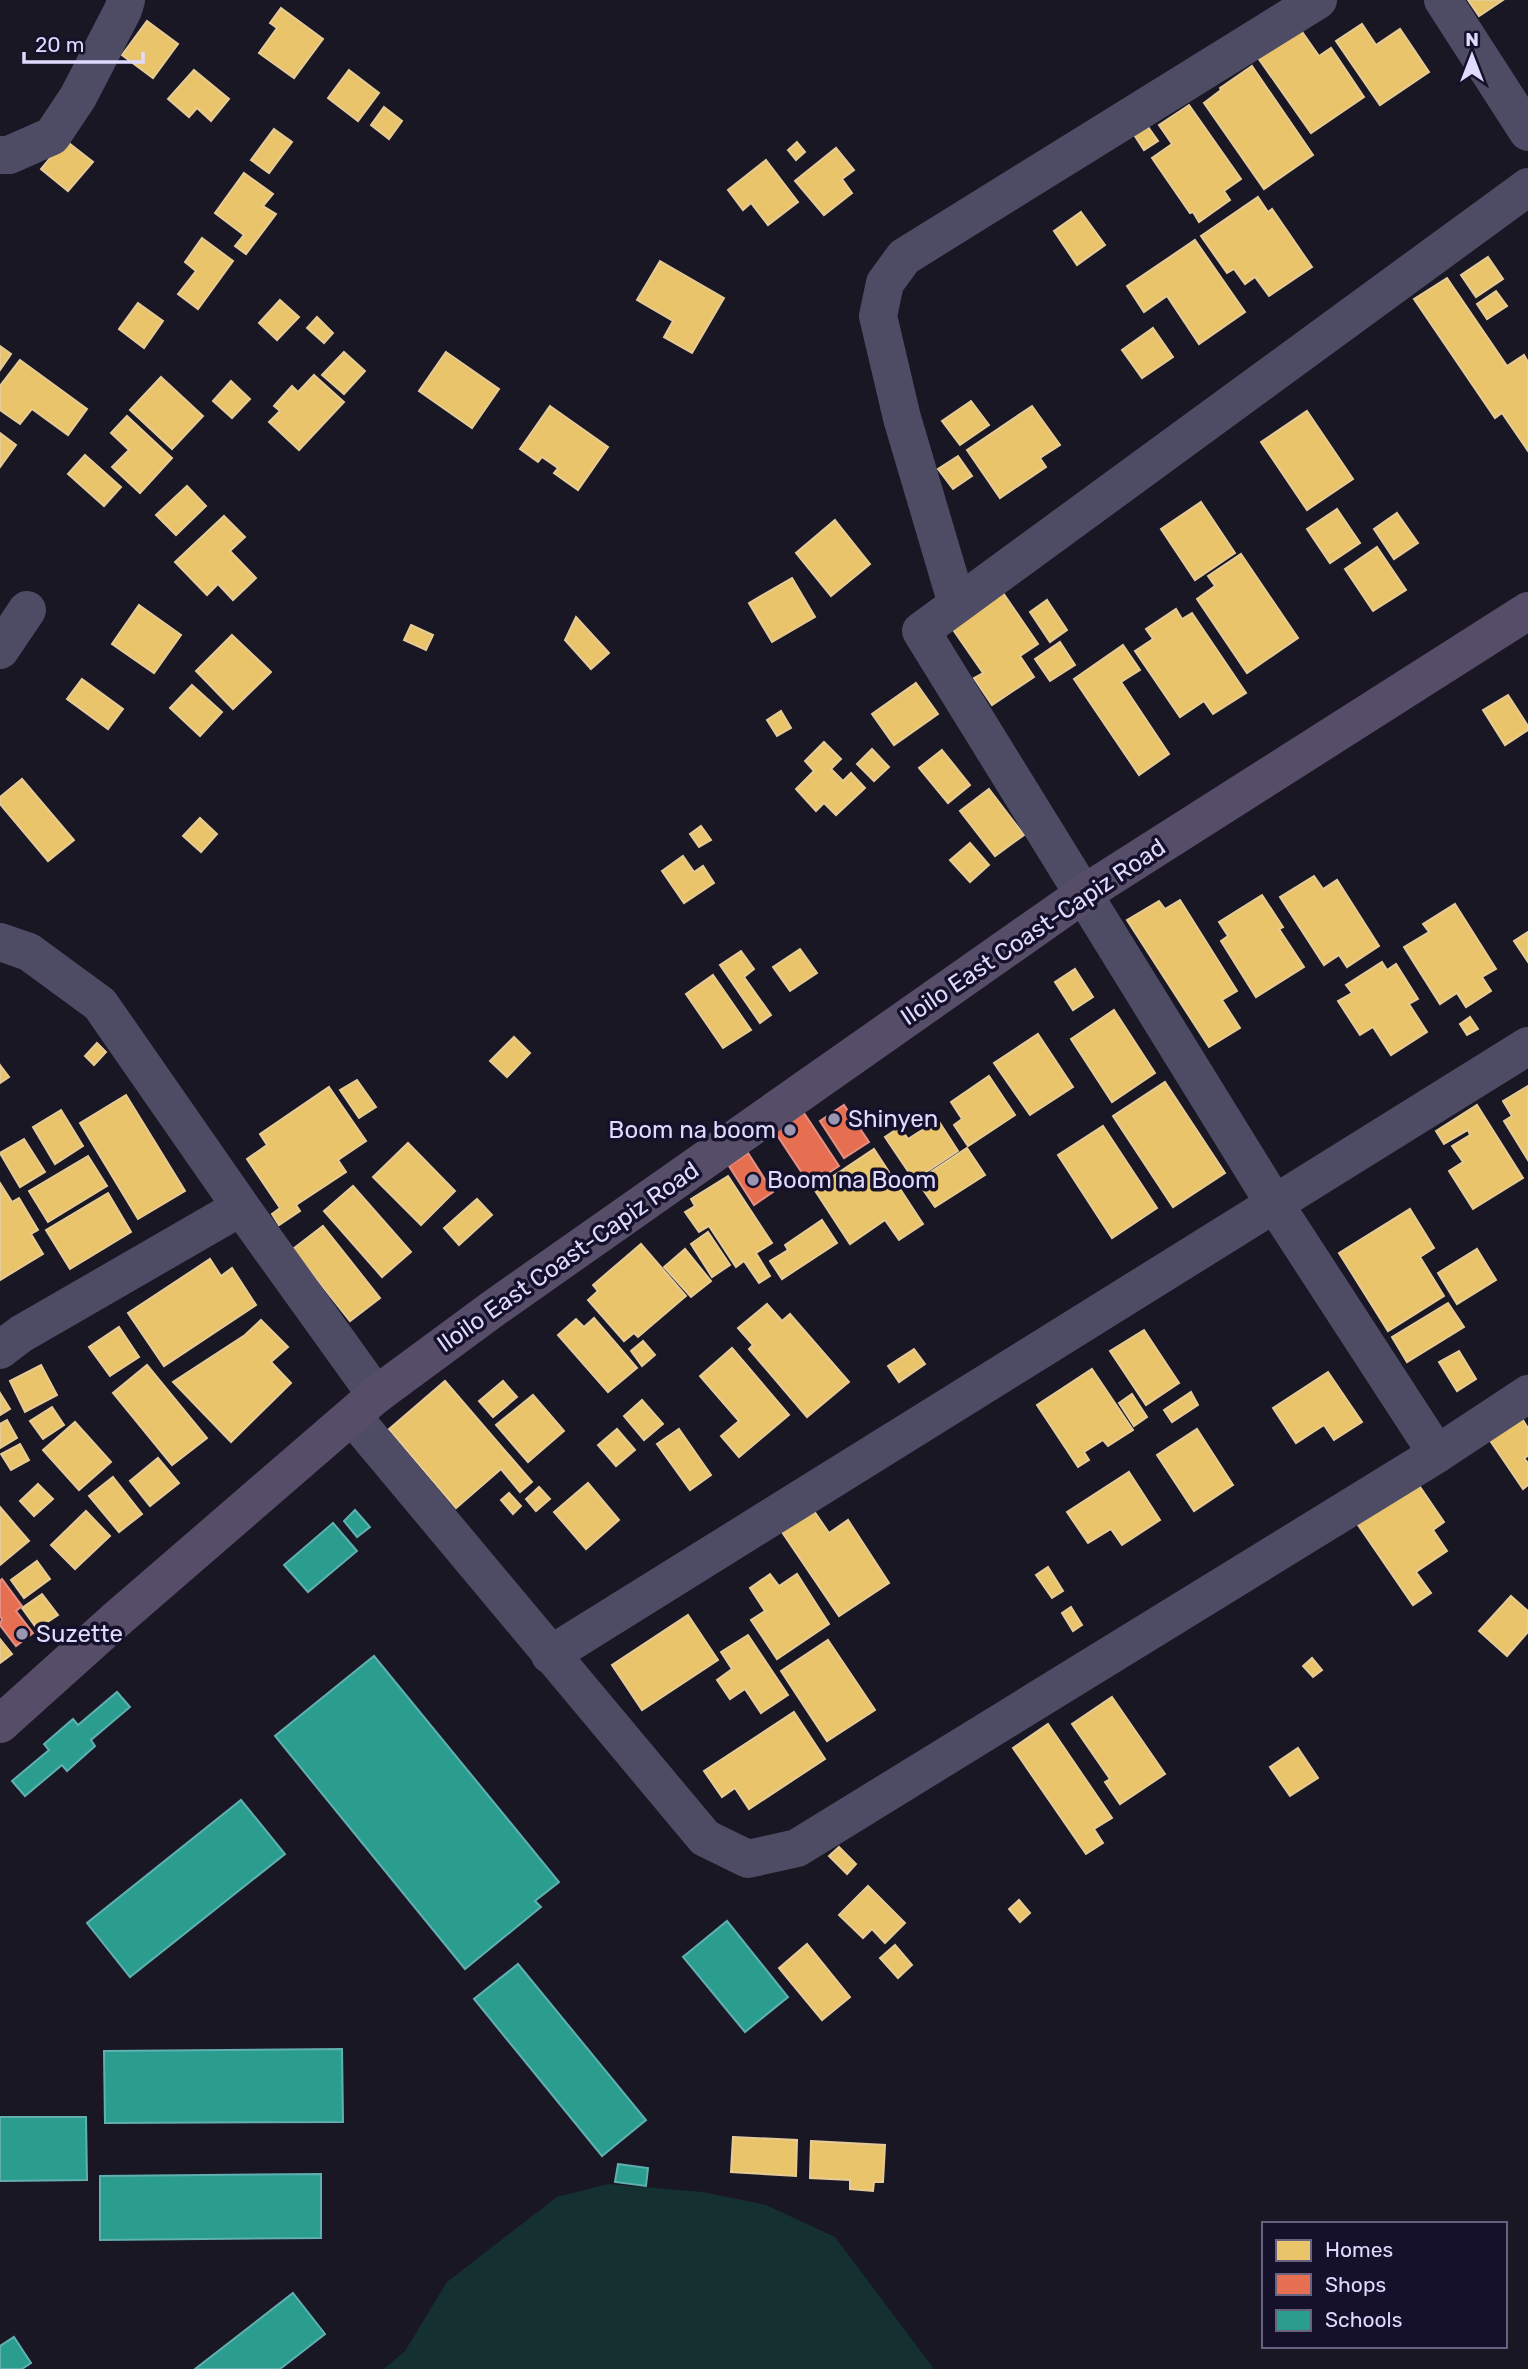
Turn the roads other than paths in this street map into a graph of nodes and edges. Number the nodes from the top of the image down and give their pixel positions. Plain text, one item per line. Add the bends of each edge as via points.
1 (126, 0) edge
2 (1318, 0) edge
3 (1443, 0) edge
4 (1528, 132) edge
5 (0, 155) edge
6 (1528, 187) edge
7 (957, 604) junction
8 (27, 610) dead end
9 (1528, 611) edge
10 (0, 650) edge
11 (1085, 893) junction
12 (0, 942) edge
13 (1528, 1046) edge
14 (1274, 1203) junction
15 (241, 1207) junction
16 (0, 1350) edge
17 (1528, 1394) edge
18 (365, 1406) junction
19 (1437, 1454) junction
20 (550, 1655) junction
21 (0, 1724) edge

1 - 5 street via 78,97 52,136
2 - 7 street via 904,257 885,283 878,316 902,418
3 - 4 street
6 - 7 street
7 - 11 street via 921,631
8 - 10 street
9 - 11 main road, Iloilo East Coast-Capiz Road
11 - 14 street
11 - 18 main road, Iloilo East Coast-Capiz Road via 494,1308
12 - 15 street via 29,952 100,1004
13 - 14 street
14 - 19 street
14 - 20 street
15 - 16 street
15 - 18 street
17 - 19 street
18 - 20 street
18 - 21 main road, Iloilo East Coast-Capiz Road
19 - 20 street via 797,1848 748,1859 705,1838

